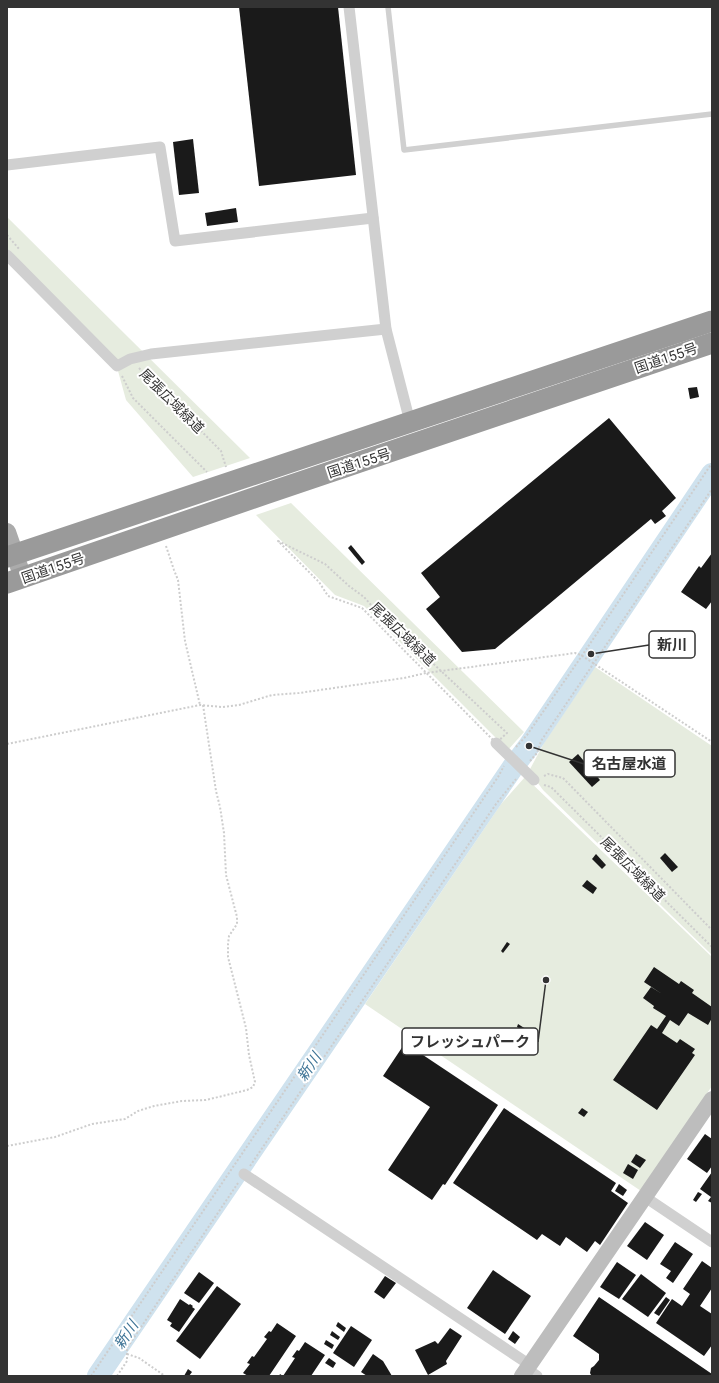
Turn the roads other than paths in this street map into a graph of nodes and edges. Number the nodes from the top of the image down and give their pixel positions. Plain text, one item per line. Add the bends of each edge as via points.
1 (349, 7) edge
2 (388, 7) edge
3 (712, 114) edge
4 (7, 165) edge
5 (373, 218) junction
6 (7, 255) edge
7 (712, 321) edge
8 (386, 328) junction
9 (712, 343) edge
10 (410, 422) junction
11 (7, 532) edge
12 (11, 556) edge
13 (15, 581) edge
14 (496, 743) road end
15 (534, 780) road end
16 (712, 1099) edge
17 (244, 1174) road end
18 (644, 1197) junction
19 (712, 1242) edge
20 (529, 1371) edge

1 - 5 street
2 - 3 lane via 404,150
4 - 5 street via 160,147 175,241
5 - 8 street
6 - 8 street via 117,366 130,359 152,354
7 - 10 highway, 国道155号
8 - 10 street
9 - 13 highway, 国道155号
10 - 12 highway, 国道155号
11 - 12 main road
12 - 13 main road
14 - 15 street
16 - 18 street
17 - 20 street
18 - 19 street
18 - 20 street

